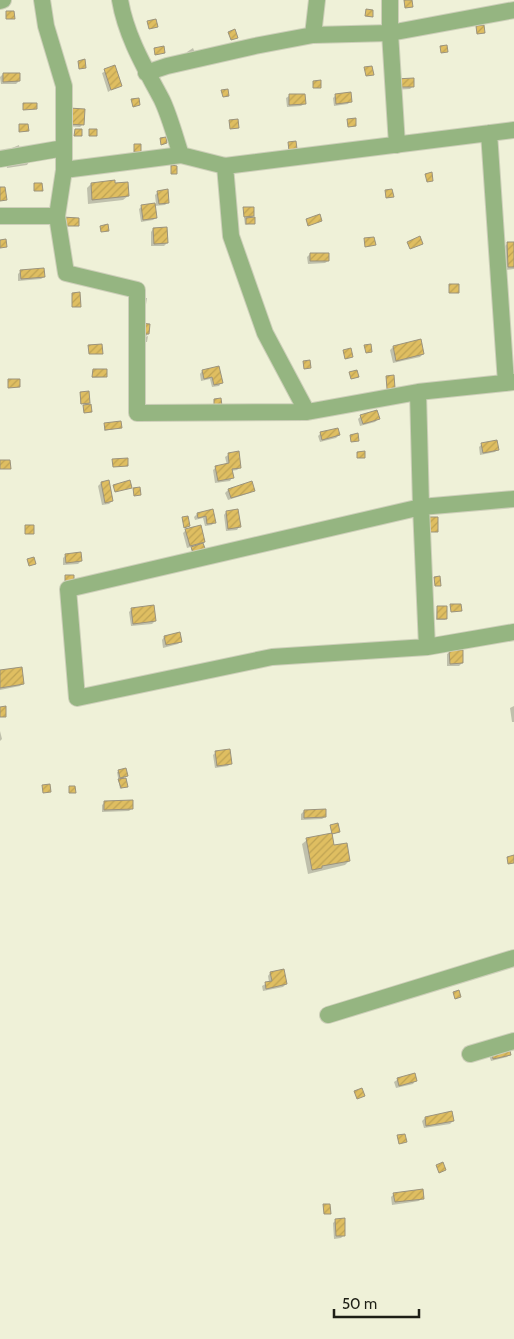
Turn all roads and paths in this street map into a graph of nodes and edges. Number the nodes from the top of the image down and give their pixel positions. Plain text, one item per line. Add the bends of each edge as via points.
1 (42, 0) edge
2 (120, 0) edge
3 (317, 0) edge
4 (390, 0) edge
5 (514, 10) edge
6 (390, 33) junction
7 (313, 35) junction
8 (146, 73) junction
9 (514, 130) edge
10 (490, 133) junction
11 (397, 144) junction
12 (64, 148) junction
13 (181, 155) junction
14 (0, 159) edge
15 (225, 166) junction
16 (64, 170) junction
17 (0, 216) edge
18 (57, 216) junction
19 (510, 382) edge
20 (418, 392) junction
21 (307, 412) junction
22 (514, 499) edge
23 (420, 507) junction
24 (514, 632) edge
25 (427, 647) junction
26 (514, 958) edge
27 (328, 1015) dead end
28 (514, 1041) edge
29 (470, 1054) dead end

1 - 12 street via 46,26 64,86
2 - 8 street via 123,18
3 - 7 street
4 - 6 street
5 - 6 street
6 - 7 street
6 - 11 street
7 - 8 street
8 - 13 street via 163,102
9 - 10 street
10 - 11 street
10 - 19 street
11 - 15 street
12 - 14 street
12 - 16 street
13 - 15 street
13 - 16 street
15 - 21 street via 231,236 265,333
16 - 18 street
17 - 18 street
18 - 21 street via 66,272 137,290 137,413
19 - 20 street
20 - 21 street
20 - 23 street
22 - 23 street
23 - 25 street
23 - 25 street via 68,589 77,698 272,657
24 - 25 street
26 - 27 street
28 - 29 street

